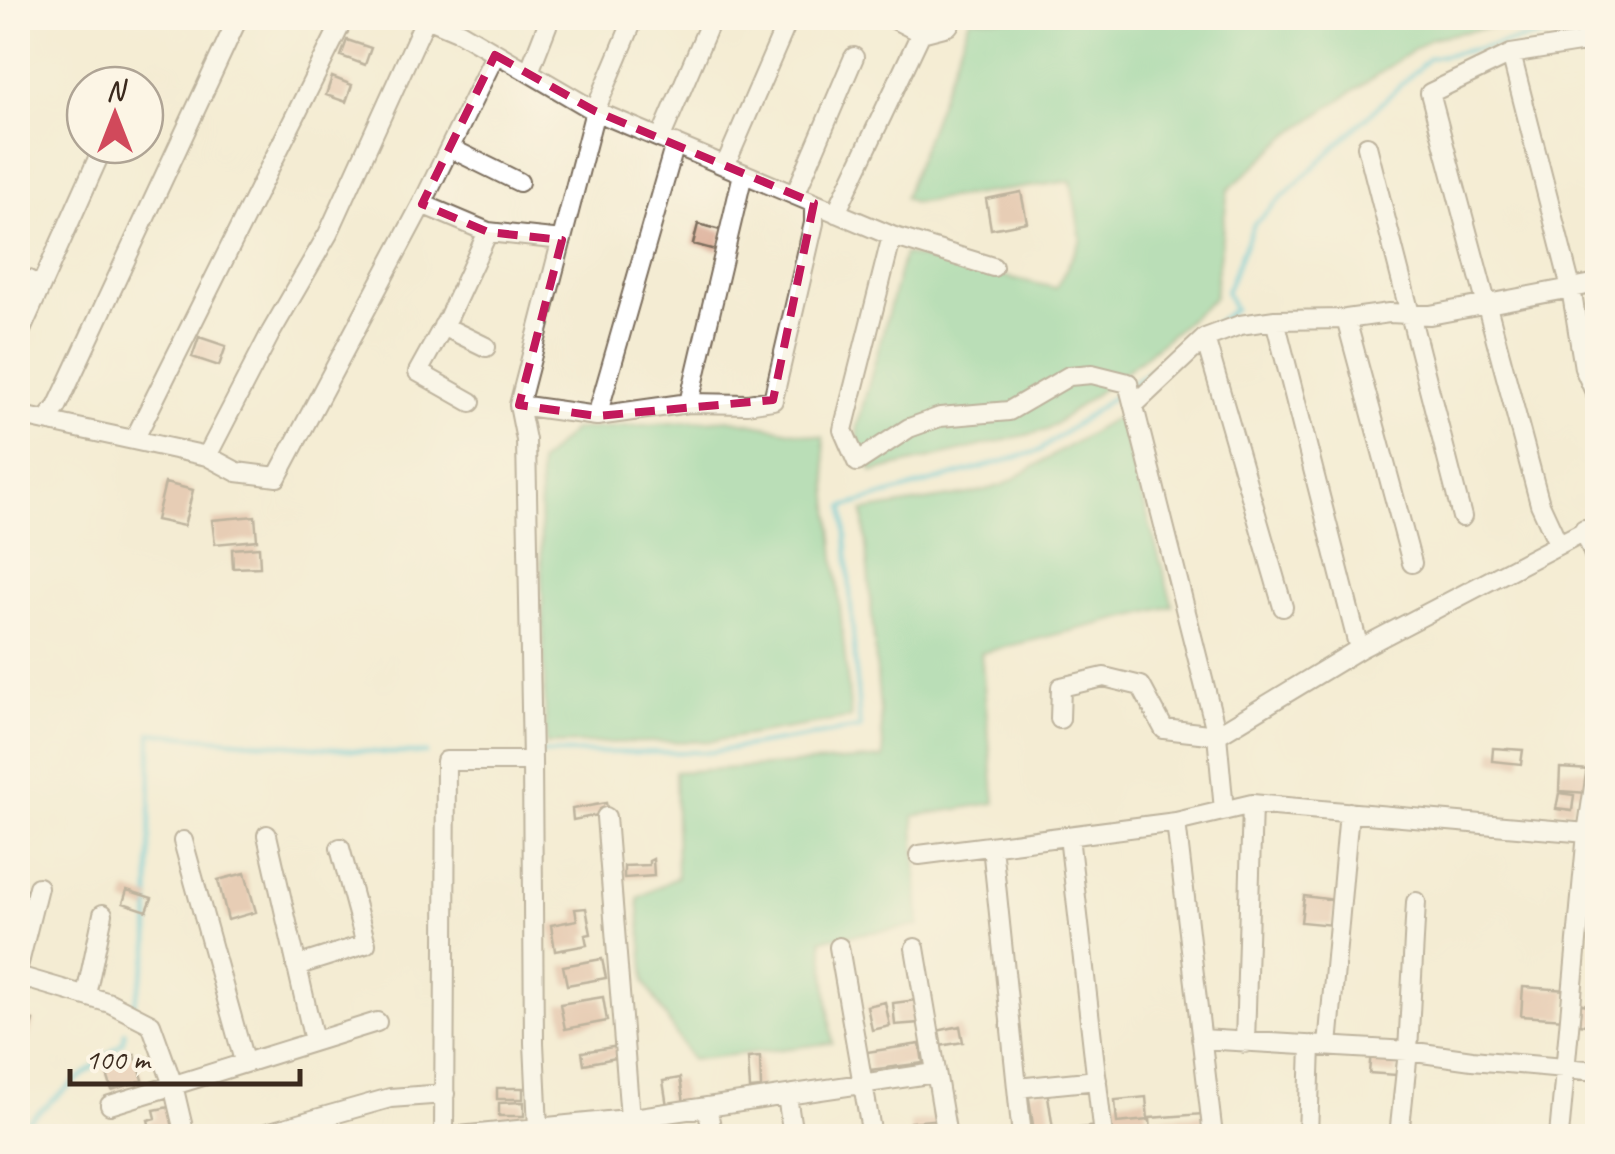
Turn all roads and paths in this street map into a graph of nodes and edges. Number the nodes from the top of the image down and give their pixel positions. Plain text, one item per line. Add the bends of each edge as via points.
1 (238, 18) edge
2 (344, 18) edge
3 (427, 18) edge
4 (550, 18) edge
5 (634, 18) edge
6 (712, 18) edge
7 (790, 18) edge
8 (892, 18) edge
9 (954, 18) edge
10 (463, 25) edge
11 (921, 33) junction
12 (1594, 41) edge
13 (1511, 54) junction
14 (495, 55) junction
15 (854, 57) dead end
16 (1598, 68) edge
17 (529, 72) junction
18 (596, 111) junction
19 (668, 140) junction
20 (1368, 146) dead end
21 (450, 148) junction
22 (95, 165) edge
23 (725, 166) junction
24 (743, 174) junction
25 (519, 182) dead end
26 (795, 195) junction
27 (814, 203) junction
28 (422, 204) junction
29 (836, 212) junction
30 (488, 232) junction
31 (892, 236) junction
32 (562, 240) junction
33 (993, 267) dead end
34 (18, 275) edge
35 (1598, 283) edge
36 (41, 286) junction
37 (1571, 288) junction
38 (1489, 305) junction
39 (1412, 317) junction
40 (1346, 319) junction
41 (1275, 320) junction
42 (443, 326) junction
43 (18, 338) edge
44 (1205, 338) junction
45 (486, 347) dead end
46 (1131, 393) junction
47 (1598, 399) edge
48 (471, 402) dead end
49 (689, 403) junction
50 (519, 405) junction
51 (18, 415) edge
52 (597, 416) junction
53 (45, 421) junction
54 (134, 440) junction
55 (207, 456) junction
56 (1462, 518) dead end
57 (1591, 527) edge
58 (1558, 543) junction
59 (1412, 563) dead end
60 (1598, 566) edge
61 (1283, 607) dead end
62 (1360, 650) junction
63 (1060, 719) dead end
64 (1218, 736) junction
65 (1598, 759) edge
66 (532, 761) junction
67 (1252, 804) junction
68 (1224, 810) junction
69 (1349, 812) junction
70 (606, 817) dead end
71 (1176, 822) junction
72 (1592, 832) edge
73 (266, 835) dead end
74 (1068, 836) junction
75 (183, 840) dead end
76 (992, 846) junction
77 (340, 848) dead end
78 (919, 855) dead end
79 (38, 887) dead end
80 (1416, 902) dead end
81 (103, 914) dead end
82 (839, 947) dead end
83 (915, 948) dead end
84 (296, 966) junction
85 (18, 967) edge
86 (18, 976) edge
87 (86, 995) junction
88 (377, 1022) dead end
89 (1202, 1039) junction
90 (314, 1040) junction
91 (1245, 1042) junction
92 (1320, 1046) junction
93 (1408, 1051) junction
94 (244, 1061) junction
95 (1565, 1068) junction
96 (1598, 1071) edge
97 (935, 1072) junction
98 (1096, 1080) junction
99 (863, 1083) junction
100 (172, 1085) junction
101 (1017, 1088) junction
102 (445, 1094) junction
103 (787, 1096) junction
104 (110, 1105) dead end
105 (707, 1107) junction
106 (635, 1118) junction
107 (538, 1128) junction
108 (185, 1136) edge
109 (256, 1136) edge
110 (444, 1136) edge
111 (458, 1136) edge
112 (645, 1136) edge
113 (713, 1136) edge
114 (794, 1136) edge
115 (872, 1136) edge
116 (947, 1136) edge
117 (1022, 1136) edge
118 (1103, 1136) edge
119 (1213, 1136) edge
120 (1308, 1136) edge
121 (1400, 1136) edge
122 (1559, 1136) edge

1 - 53 street
2 - 54 street
3 - 10 street
3 - 55 street via 328,234
4 - 17 street
5 - 18 street
6 - 19 street
7 - 23 street
8 - 11 street
9 - 11 street
10 - 14 street
11 - 29 street
12 - 13 street
12 - 16 street
13 - 37 street
13 - 38 street via 1430,93
14 - 17 street
14 - 21 street
15 - 26 street
17 - 18 street
18 - 19 street
18 - 32 street
19 - 23 street
19 - 52 street
20 - 39 street
21 - 25 street
21 - 28 street
22 - 36 street
23 - 24 street
24 - 26 street
24 - 49 street
26 - 27 street
27 - 29 street
27 - 49 street via 772,400
28 - 30 street
28 - 55 street via 277,477 237,472
29 - 31 street
30 - 32 street
30 - 42 street
31 - 33 street
31 - 46 street via 843,430 856,462 909,428 1009,410 1069,376 1092,374
32 - 50 street
34 - 36 street
35 - 37 street
36 - 43 street
37 - 38 street
37 - 47 street via 1584,368
38 - 39 street
38 - 58 street via 1540,504
39 - 40 street
39 - 56 street
40 - 41 street
40 - 59 street
41 - 44 street
41 - 62 street
42 - 45 street
42 - 48 street via 418,372
44 - 46 street
44 - 61 street
46 - 64 street
49 - 52 street
50 - 52 street
50 - 66 street via 526,440
51 - 53 street
53 - 54 street
54 - 55 street
57 - 58 street
57 - 60 street
58 - 62 street
62 - 64 street
63 - 64 street via 1061,687 1104,677 1141,686 1164,729
64 - 68 street
65 - 72 street
66 - 102 street via 446,761
66 - 107 street
67 - 68 street
67 - 69 street
67 - 91 street
68 - 71 street
69 - 72 street
69 - 92 street
70 - 106 street
71 - 74 street
71 - 89 street
72 - 95 street
73 - 84 street
74 - 76 street
74 - 98 street
75 - 94 street
76 - 78 street
76 - 101 street
77 - 84 street via 366,944
79 - 85 street
80 - 93 street
81 - 87 street
82 - 99 street
83 - 97 street
84 - 90 street
86 - 87 street
87 - 100 street via 152,1024
88 - 90 street
89 - 91 street
89 - 119 street
90 - 94 street
91 - 92 street
92 - 93 street
92 - 120 street
93 - 95 street
93 - 121 street
94 - 100 street
95 - 96 street
95 - 122 street
97 - 99 street
97 - 116 street
98 - 101 street
98 - 118 street
99 - 103 street
99 - 115 street
100 - 104 street
100 - 108 street
101 - 117 street
102 - 109 street via 390,1098
102 - 110 street
103 - 105 street
103 - 114 street
105 - 106 street
105 - 113 street
106 - 107 street
106 - 112 street
107 - 111 street

